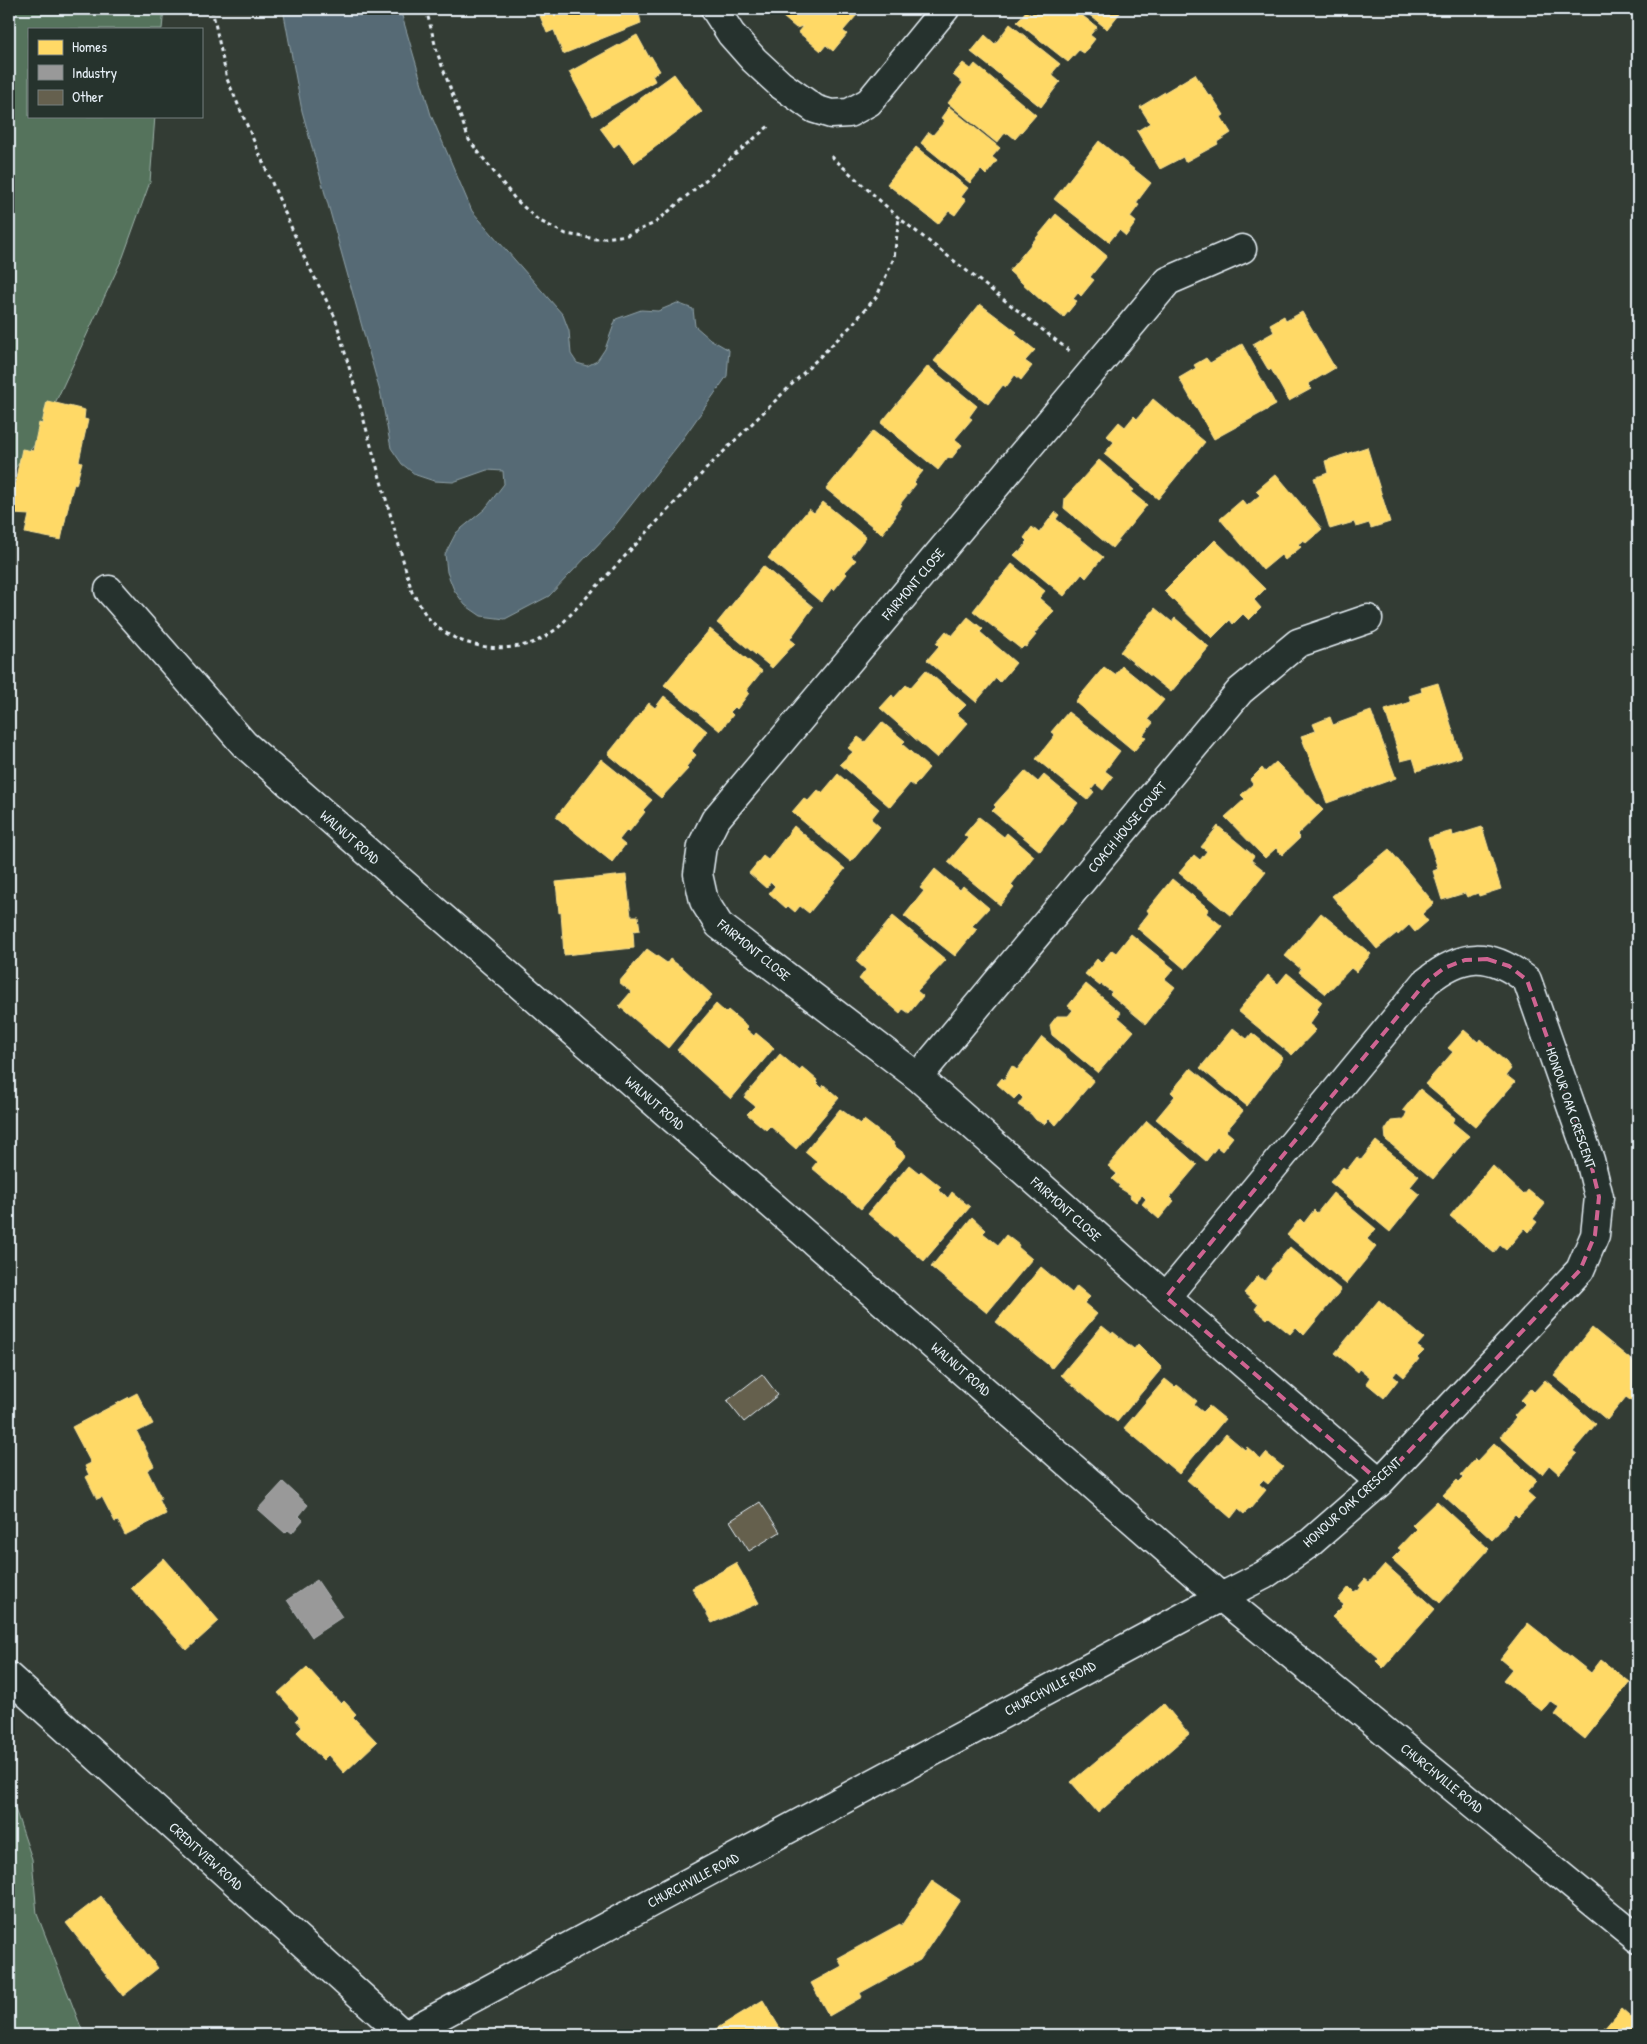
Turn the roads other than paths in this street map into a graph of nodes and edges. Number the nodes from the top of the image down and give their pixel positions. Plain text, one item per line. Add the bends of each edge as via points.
1 (715, 9) edge
2 (945, 9) edge
3 (1242, 250) dead end
4 (109, 590) dead end
5 (1368, 619) dead end
6 (918, 1077) junction
7 (1166, 1298) junction
8 (1380, 1482) junction
9 (1221, 1597) junction
10 (9, 1677) edge
11 (1638, 1940) edge
12 (404, 2035) edge

1 - 2 street via 743,47 774,79 815,109 831,114 849,112 869,102
3 - 6 street, FAIRMONT CLOSE via 1168,281 715,820 702,846 698,874 704,901 719,925
4 - 9 street, WALNUT ROAD via 244,744
5 - 6 street, COACH HOUSE COURT via 1298,643 1240,691
6 - 7 street, FAIRMONT CLOSE
7 - 8 street, FAIRMONT CLOSE
7 - 8 street, HONOUR OAK CRESCENT via 1426,982 1444,968 1465,960 1487,959 1509,966 1527,980 1590,1160 1599,1197 1595,1235 1580,1270
8 - 9 street, HONOUR OAK CRESCENT via 1310,1542 1264,1575
9 - 11 street, CHURCHVILLE ROAD
9 - 12 street, CHURCHVILLE ROAD
10 - 12 street, CREDITVIEW ROAD

